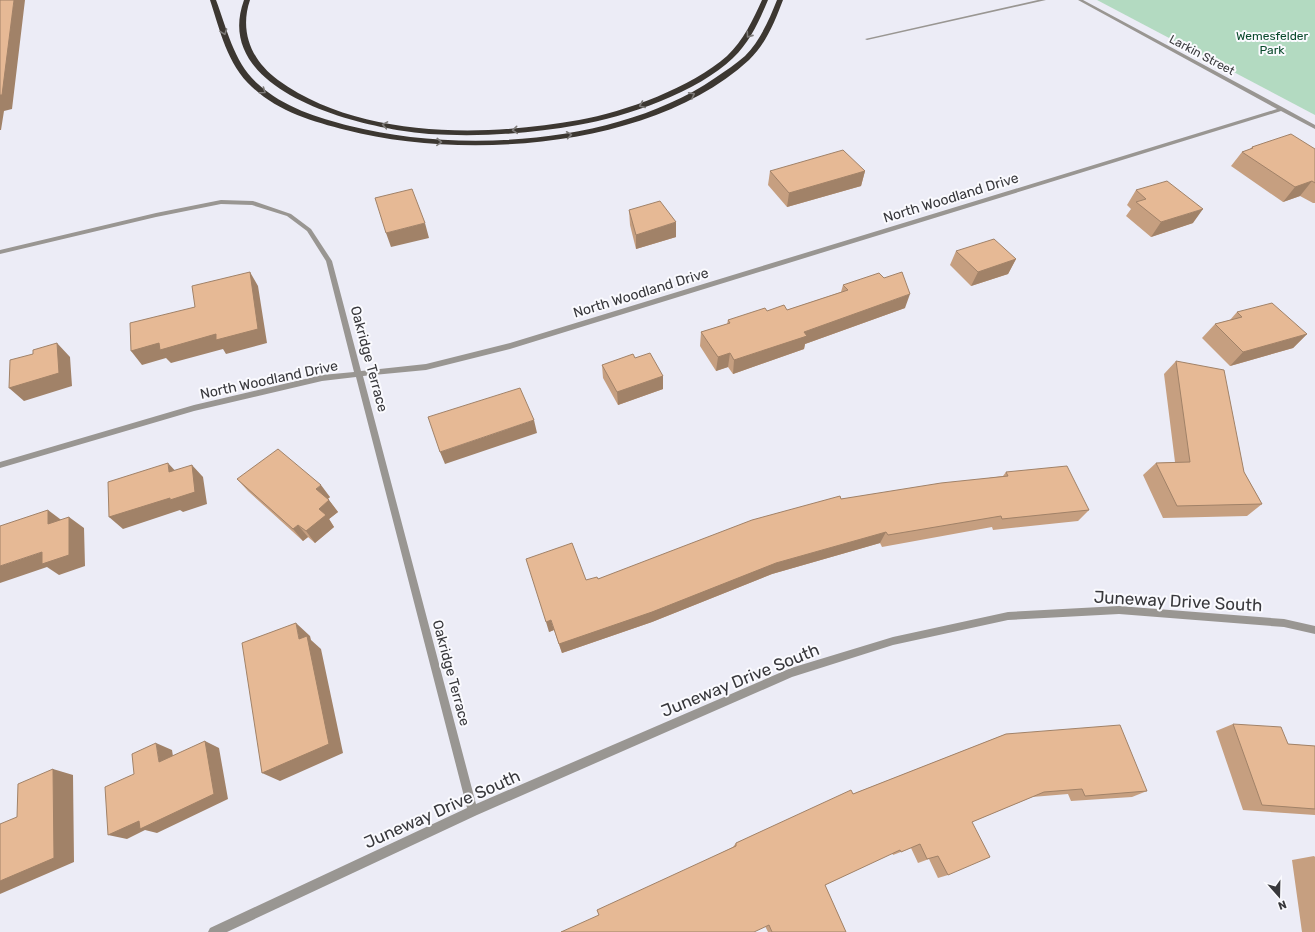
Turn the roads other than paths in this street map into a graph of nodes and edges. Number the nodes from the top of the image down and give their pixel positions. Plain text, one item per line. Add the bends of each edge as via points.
1 (213, 0) edge
2 (247, 0) edge
3 (765, 0) edge
4 (780, 0) edge
5 (1044, 0) edge
6 (1080, 0) edge
7 (866, 39) dead end
8 (1282, 109) junction
9 (1315, 127) edge
10 (0, 252) edge
11 (360, 374) junction
12 (0, 465) edge
13 (1315, 630) edge
14 (473, 811) junction
15 (214, 932) edge

1 -> 4 highway via 236,64 254,86 284,106 355,132 406,140 465,143 520,141 577,134 671,107 712,84 747,58 764,37
3 -> 2 highway via 751,33 734,54 713,71 671,93 637,107 592,119 565,125 497,132 434,131 386,126 347,117 314,105 278,84 259,68 247,50 241,26
5 - 7 street
6 - 8 street, Larkin Street
8 - 9 street, Larkin Street
8 - 11 street, North Woodland Drive via 510,346 426,367
10 - 11 street, Oakridge Terrace via 221,202 253,203 289,215 309,230 329,261
11 - 12 street, North Woodland Drive via 322,378 194,408
11 - 14 street, Oakridge Terrace
13 - 14 street, Juneway Drive South via 1284,623 1119,610 1008,616 893,641 791,673
14 - 15 street, Juneway Drive South

